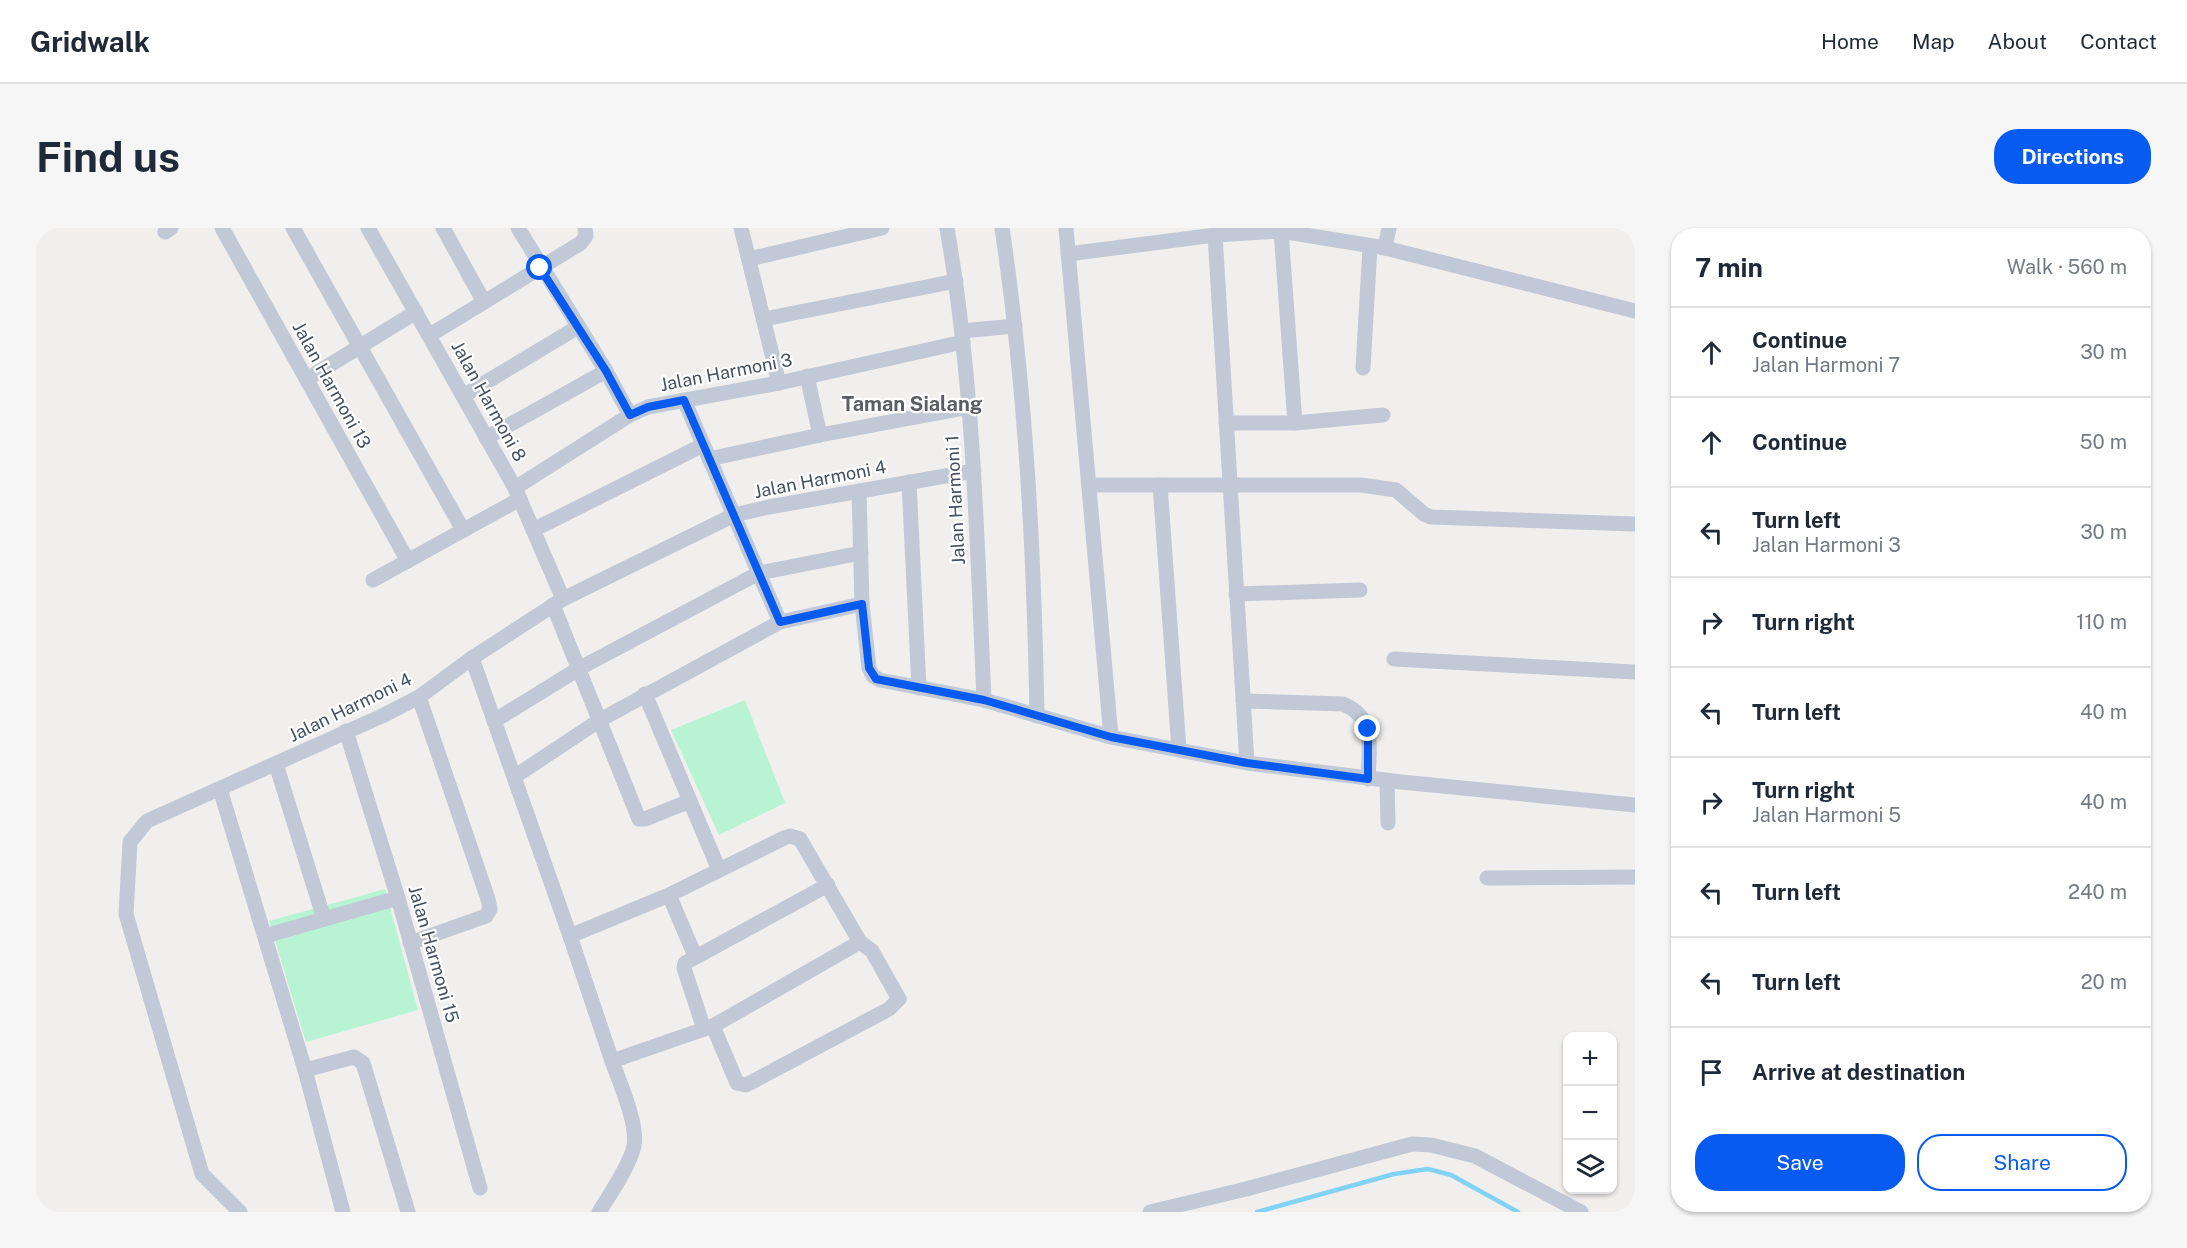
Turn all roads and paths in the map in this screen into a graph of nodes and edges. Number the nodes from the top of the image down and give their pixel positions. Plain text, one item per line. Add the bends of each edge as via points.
1 (222, 228) edge
2 (293, 228) edge
3 (368, 228) edge
4 (443, 228) edge
5 (518, 228) edge
6 (585, 228) edge
7 (741, 228) edge
8 (882, 228) edge
9 (947, 228) edge
10 (1002, 228) edge
11 (1066, 228) edge
12 (1389, 228) edge
13 (1281, 231) junction
14 (1215, 235) junction
15 (1378, 248) junction
16 (1068, 254) junction
17 (749, 259) junction
18 (540, 268) junction
19 (956, 281) junction
20 (484, 302) junction
21 (1635, 310) edge
22 (416, 312) junction
23 (764, 319) junction
24 (1015, 326) junction
25 (578, 327) junction
26 (430, 335) junction
27 (963, 337) junction
28 (359, 346) junction
29 (1363, 368) dead end
30 (606, 371) junction
31 (807, 376) junction
32 (307, 378) junction
33 (779, 382) junction
34 (463, 396) junction
35 (684, 400) junction
36 (969, 407) junction
37 (630, 415) junction
38 (1383, 415) dead end
39 (1226, 423) junction
40 (1295, 423) junction
41 (820, 435) junction
42 (486, 438) junction
43 (706, 452) junction
44 (974, 471) junction
45 (909, 482) junction
46 (1089, 485) junction
47 (1160, 485) junction
48 (1230, 486) junction
49 (859, 491) junction
50 (517, 493) junction
51 (734, 515) junction
52 (1635, 524) edge
53 (463, 530) junction
54 (533, 530) junction
55 (861, 553) junction
56 (408, 561) junction
57 (759, 573) junction
58 (373, 580) dead end
59 (1360, 590) dead end
60 (1236, 594) junction
61 (558, 602) junction
62 (862, 604) junction
63 (780, 622) junction
64 (472, 658) junction
65 (1394, 659) dead end
66 (580, 668) junction
67 (1635, 672) edge
68 (919, 688) junction
69 (645, 694) junction
70 (419, 697) junction
71 (984, 700) junction
72 (1242, 701) junction
73 (1037, 716) junction
74 (600, 720) junction
75 (494, 721) junction
76 (346, 731) junction
77 (1111, 737) junction
78 (1179, 750) junction
79 (1247, 763) junction
80 (276, 764) junction
81 (514, 777) junction
82 (1368, 779) junction
83 (1387, 781) junction
84 (220, 789) junction
85 (690, 801) junction
86 (1635, 805) edge
87 (1388, 823) dead end
88 (719, 870) junction
89 (1635, 877) edge
90 (1487, 878) dead end
91 (828, 885) junction
92 (669, 895) junction
93 (398, 898) junction
94 (324, 919) junction
95 (265, 936) junction
96 (570, 936) junction
97 (860, 942) junction
98 (410, 943) junction
99 (695, 956) junction
100 (708, 1028) junction
101 (612, 1061) junction
102 (305, 1070) junction
103 (480, 1188) dead end
104 (240, 1212) edge
105 (343, 1212) edge
106 (408, 1212) edge
107 (599, 1212) edge
108 (1150, 1212) edge
109 (1581, 1212) edge

1 - 32 street, Jalan Harmoni 13
2 - 28 street
3 - 22 street, Jalan Harmoni 8
4 - 20 street
5 - 18 street
6 - 18 street via 585,240
7 - 17 street
8 - 17 street
9 - 19 street, Jalan Harmoni 1
10 - 24 street
11 - 16 street
12 - 15 street
13 - 14 street
13 - 15 street
13 - 40 street
14 - 16 street
14 - 39 street
15 - 21 street
15 - 29 street
16 - 46 street
17 - 23 street
18 - 20 street
18 - 25 street
19 - 23 street
19 - 27 street, Jalan Harmoni 1
20 - 26 street
22 - 26 street, Jalan Harmoni 8
22 - 28 street
23 - 33 street
24 - 27 street, Jalan Harmoni 3
24 - 73 street via 1035,615
25 - 30 street
25 - 34 street
26 - 34 street, Jalan Harmoni 8
27 - 31 street, Jalan Harmoni 3
27 - 36 street, Jalan Harmoni 1
28 - 32 street
28 - 53 street
30 - 37 street
30 - 42 street
31 - 33 street, Jalan Harmoni 3
31 - 41 street
32 - 56 street, Jalan Harmoni 13
33 - 35 street, Jalan Harmoni 3
34 - 42 street, Jalan Harmoni 8
35 - 37 street, Jalan Harmoni 3
35 - 43 street
36 - 41 street
36 - 44 street, Jalan Harmoni 1
37 - 50 street, Jalan Harmoni 3
38 - 40 street
39 - 40 street
39 - 48 street
41 - 43 street
42 - 50 street, Jalan Harmoni 8
43 - 51 street
43 - 54 street
44 - 45 street, Jalan Harmoni 4
44 - 71 street, Jalan Harmoni 1
45 - 49 street, Jalan Harmoni 4
45 - 68 street
46 - 47 street
46 - 77 street
47 - 48 street
47 - 78 street
48 - 52 street via 1361,485 1396,490 1431,517
48 - 60 street
49 - 51 street, Jalan Harmoni 4
49 - 55 street
50 - 53 street, Jalan Harmoni 3
50 - 54 street, Jalan Harmoni 8
51 - 57 street
51 - 61 street, Jalan Harmoni 4
53 - 56 street, Jalan Harmoni 3
54 - 61 street, Jalan Harmoni 8
55 - 57 street
55 - 62 street
56 - 58 street, Jalan Harmoni 3
57 - 63 street
57 - 66 street
59 - 60 street
60 - 72 street
61 - 64 street, Jalan Harmoni 4
61 - 66 street, Jalan Harmoni 8
62 - 63 street
62 - 68 street via 873,676
63 - 69 street
64 - 70 street, Jalan Harmoni 4
64 - 75 street
65 - 67 street
66 - 74 street, Jalan Harmoni 8
66 - 75 street
68 - 71 street
69 - 74 street
69 - 85 street
70 - 76 street, Jalan Harmoni 4
70 - 98 street via 490,909 486,916
71 - 73 street
72 - 79 street
72 - 82 street via 1352,707 1368,729
73 - 77 street
74 - 81 street
74 - 85 street, Jalan Harmoni 8 via 639,819
75 - 81 street
76 - 80 street, Jalan Harmoni 4
76 - 93 street, Jalan Harmoni 15
77 - 78 street
78 - 79 street
79 - 82 street
80 - 84 street, Jalan Harmoni 4
80 - 94 street
81 - 96 street
82 - 83 street
83 - 86 street
83 - 87 street
84 - 95 street
84 - 104 street, Jalan Harmoni 4 via 147,821 130,842 126,914 202,1174
85 - 88 street
88 - 91 street via 784,838 795,837 803,843
88 - 92 street
89 - 90 street
91 - 97 street
91 - 99 street
92 - 96 street
92 - 99 street
93 - 94 street
93 - 98 street, Jalan Harmoni 15
94 - 95 street
95 - 102 street
96 - 101 street
97 - 100 street
97 - 100 street via 872,951 897,994 899,999 889,1009 746,1085 737,1083
98 - 103 street, Jalan Harmoni 15
99 - 100 street via 684,968
100 - 101 street
101 - 107 street via 630,1113 634,1141 632,1154
102 - 105 street
102 - 106 street via 354,1057 363,1064
108 - 109 street via 1412,1144 1475,1156

